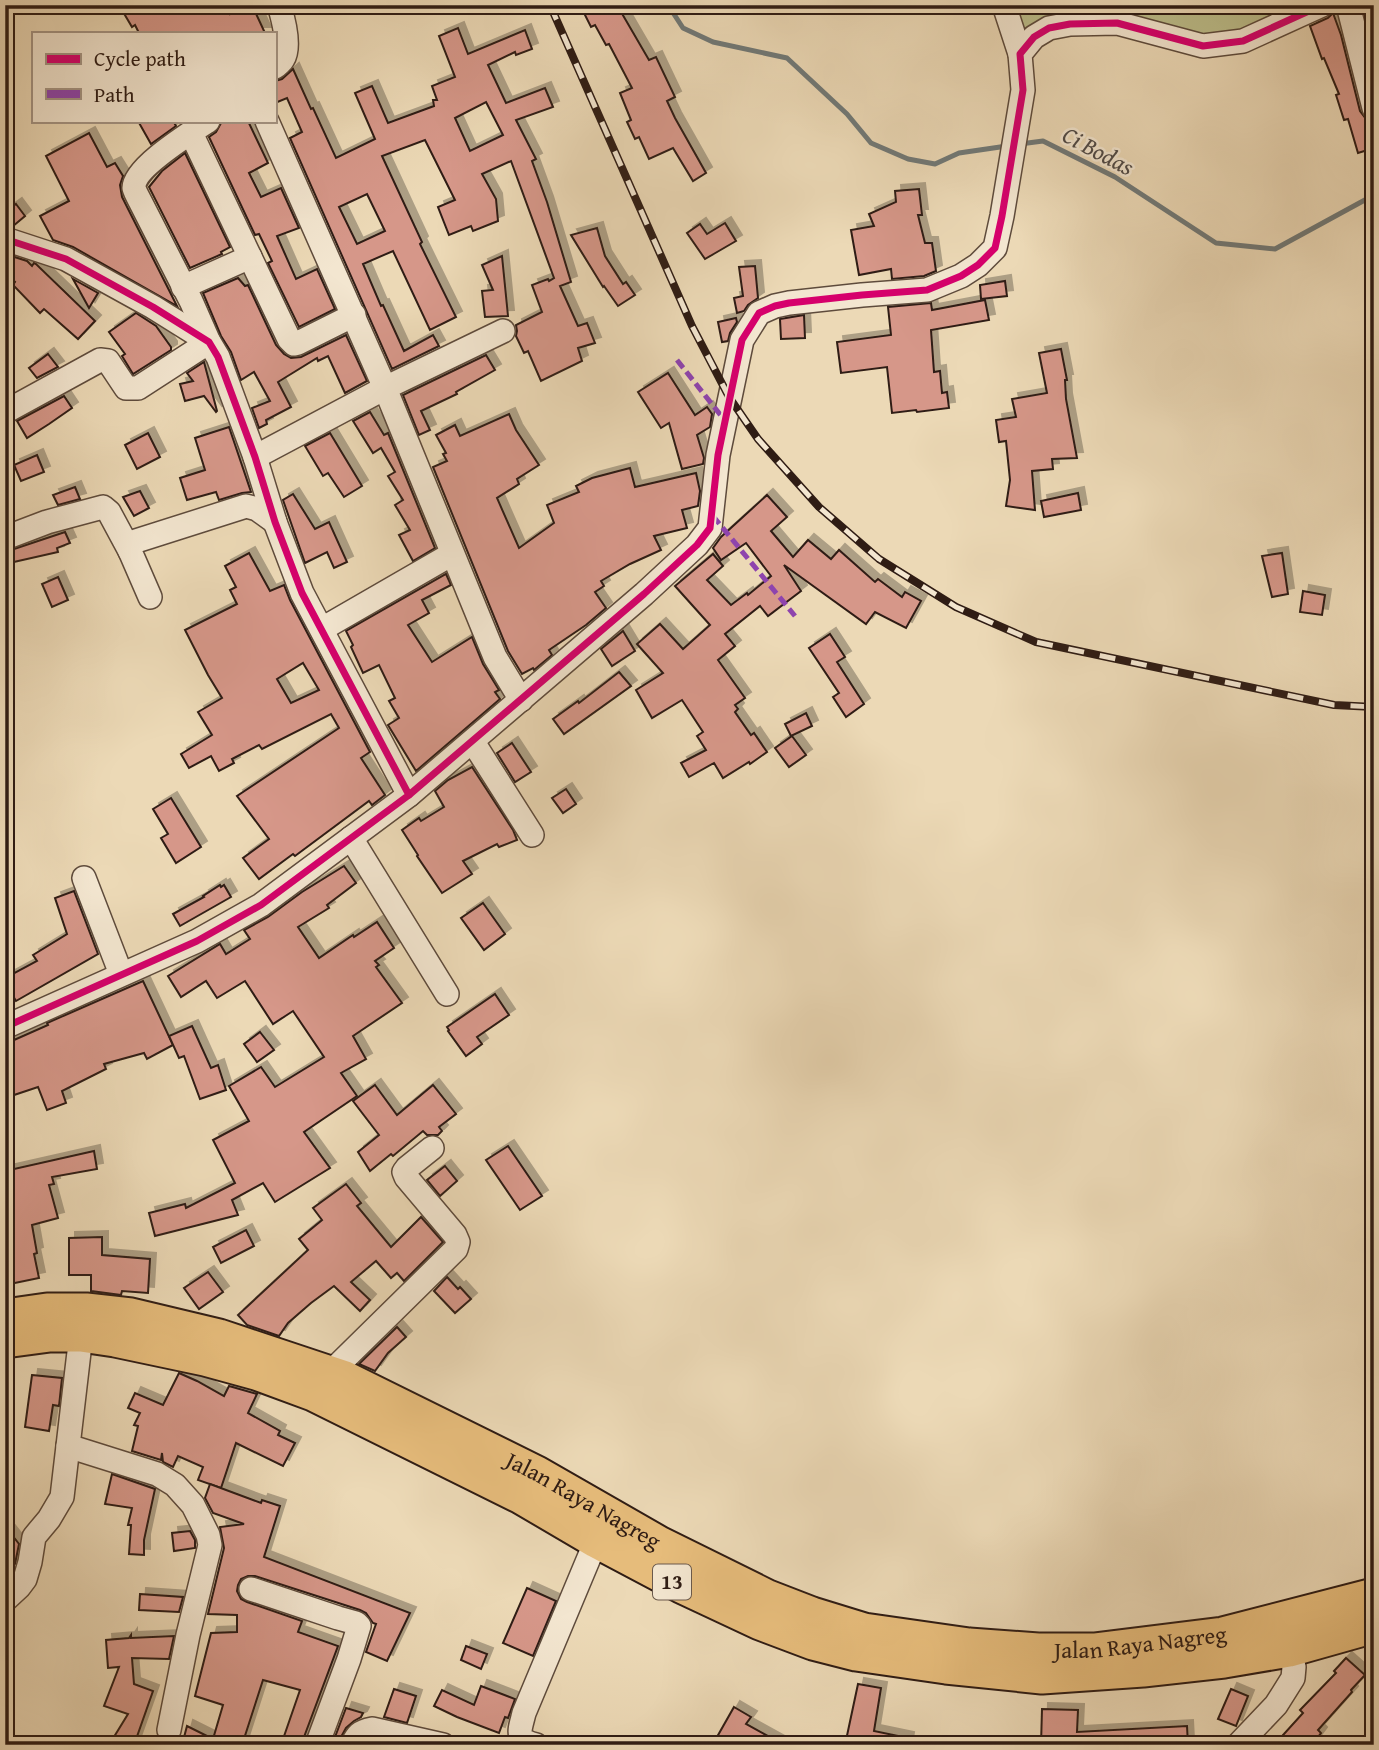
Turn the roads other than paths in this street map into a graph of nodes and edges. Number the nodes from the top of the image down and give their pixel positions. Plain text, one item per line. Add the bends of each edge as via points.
1 (279, 5) edge
2 (1004, 5) edge
3 (1322, 5) edge
4 (1348, 5) edge
5 (1020, 54) junction
6 (276, 66) edge
7 (1374, 108) edge
8 (267, 122) edge
9 (200, 127) edge
10 (5, 239) edge
11 (250, 257) junction
12 (183, 286) junction
13 (354, 315) junction
14 (503, 331) dead end
15 (209, 342) junction
16 (385, 388) junction
17 (5, 412) edge
18 (255, 457) junction
19 (275, 522) junction
20 (5, 538) edge
21 (130, 551) junction
22 (452, 554) junction
23 (150, 597) dead end
24 (322, 629) junction
25 (521, 700) junction
26 (472, 742) junction
27 (410, 796) junction
28 (532, 835) dead end
29 (351, 838) junction
30 (84, 878) dead end
31 (121, 974) junction
32 (447, 993) dead end
33 (5, 1027) edge
34 (432, 1148) dead end
35 (5, 1316) edge
36 (81, 1335) junction
37 (5, 1341) edge
38 (330, 1373) junction
39 (68, 1446) junction
40 (596, 1541) junction
41 (251, 1589) dead end
42 (1374, 1595) edge
43 (5, 1600) edge
44 (1374, 1626) edge
45 (1289, 1650) junction
46 (169, 1730) dead end
47 (520, 1742) edge
48 (317, 1745) edge
49 (352, 1745) edge
50 (443, 1745) edge
51 (1238, 1745) edge

1 - 6 street via 285,55
2 - 5 street
3 - 5 street via 1243,41 1203,46 1117,23 1070,24 1049,28
4 - 7 street
5 - 25 street via 1023,90 995,248 961,276 927,290 800,302 760,313 742,340 718,455 710,528 644,594
8 - 13 street
9 - 11 street
9 - 12 street via 145,166 134,188
10 - 15 street via 66,259
11 - 12 street
11 - 13 street via 294,344
12 - 15 street
13 - 16 street
14 - 16 street
15 - 17 street via 138,388 126,388 108,361 100,360
15 - 18 street
16 - 18 street
16 - 22 street
18 - 19 street
19 - 21 street via 246,506 136,541
19 - 24 street via 302,593
20 - 21 street via 103,507
21 - 23 street
22 - 24 street
22 - 25 street via 495,657
24 - 27 street
25 - 26 street
26 - 27 street
26 - 28 street
27 - 29 street
29 - 31 street via 261,905 197,941
29 - 32 street
30 - 31 street
31 - 33 street
34 - 38 street via 404,1172 455,1234 456,1249
35 - 38 highway, Jalan Raya Nagreg / 13 via 47,1310 131,1315 219,1336
36 - 37 highway, Jalan Raya Nagreg / 13
36 - 39 street
36 - 40 highway, Jalan Raya Nagreg / 13 via 205,1359 313,1394 521,1497
38 - 42 highway, Jalan Raya Nagreg / 13 via 537,1474 659,1543 768,1597 864,1630 969,1645 1094,1650 1223,1634
39 - 43 street via 62,1497 34,1537 25,1579
39 - 46 street via 157,1474 193,1505 208,1535 210,1545
40 - 45 highway, Jalan Raya Nagreg / 13 via 760,1623 856,1654 1042,1677 1143,1670
40 - 47 street via 524,1713
41 - 48 street via 359,1626
44 - 45 highway, Jalan Raya Nagreg / 13
45 - 51 street via 1293,1678 1276,1705
49 - 50 street via 358,1734 372,1729

